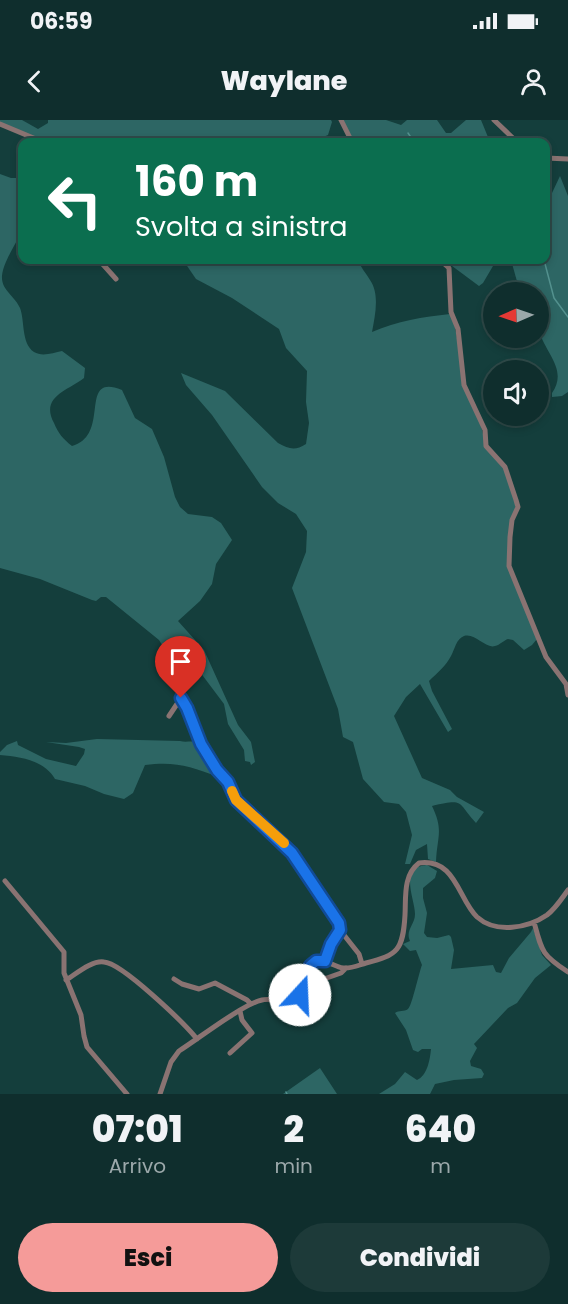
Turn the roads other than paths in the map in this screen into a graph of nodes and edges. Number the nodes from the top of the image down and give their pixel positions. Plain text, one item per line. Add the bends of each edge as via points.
1 (341, 120) edge
2 (494, 120) edge
3 (0, 124) edge
4 (33, 138) edge
5 (350, 138) edge
6 (513, 138) edge
7 (550, 158) edge
8 (568, 159) edge
9 (103, 264) edge
10 (444, 264) edge
11 (116, 279) dead end
12 (568, 695) edge
13 (169, 716) dead end
14 (5, 881) dead end
15 (568, 890) edge
16 (534, 922) junction
17 (340, 930) junction
18 (325, 961) junction
19 (362, 964) junction
20 (346, 968) junction
21 (568, 972) edge
22 (174, 979) dead end
23 (66, 980) junction
24 (307, 985) junction
25 (251, 1004) junction
26 (240, 1011) junction
27 (196, 1039) junction
28 (230, 1053) dead end
29 (128, 1094) edge
30 (160, 1094) edge

1 - 5 street
2 - 6 street
3 - 4 street
7 - 8 street
9 - 11 street
10 - 12 street via 449,268 451,312 458,329 464,385 485,430 486,446 505,467 518,507 512,520 509,566 546,657 566,684
13 - 17 street via 181,698 201,744 236,800 292,853 336,917
14 - 23 street via 64,952
15 - 16 street via 554,909
16 - 19 street via 505,927 484,922 473,912 449,873 419,863 408,879 405,919 397,950
16 - 21 street via 546,956
17 - 18 street
17 - 19 street
18 - 20 street
18 - 24 street via 310,966
19 - 20 street
20 - 24 street
22 - 25 street via 199,989 215,983
23 - 27 street via 95,963 108,963 163,1004
23 - 29 street via 81,1016 84,1042
24 - 25 street via 296,996
25 - 26 street
26 - 27 street
26 - 28 street via 252,1033
27 - 30 street via 174,1056

